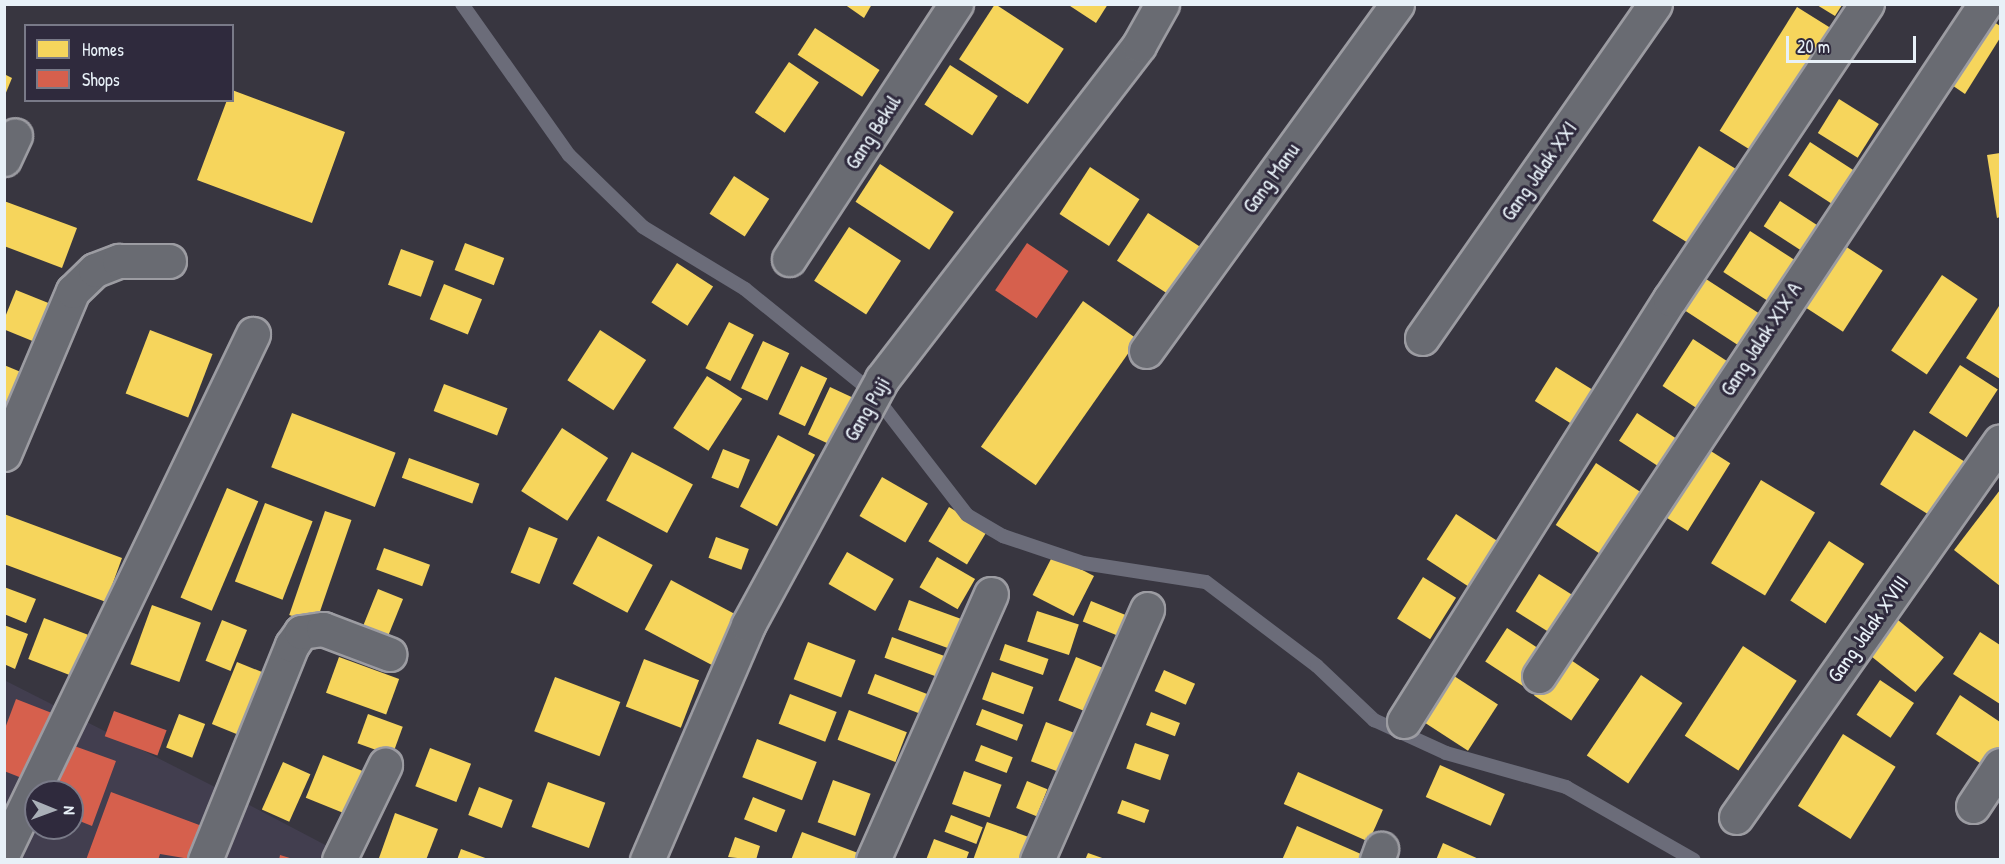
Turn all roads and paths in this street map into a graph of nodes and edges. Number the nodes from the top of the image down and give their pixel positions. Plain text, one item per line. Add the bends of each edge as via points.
1 (956, 4) edge
2 (1162, 4) edge
3 (1397, 4) edge
4 (1655, 4) edge
5 (1867, 4) edge
6 (1985, 4) edge
7 (789, 259) dead end
8 (169, 261) dead end
9 (253, 334) dead end
10 (1422, 338) dead end
11 (1146, 351) dead end
12 (2001, 441) edge
13 (4, 454) edge
14 (991, 594) dead end
15 (1148, 609) dead end
16 (389, 654) dead end
17 (1539, 676) dead end
18 (1404, 721) dead end
19 (385, 765) dead end
20 (2001, 765) edge
21 (1973, 806) dead end
22 (1736, 817) dead end
23 (4, 851) edge
24 (205, 860) edge
25 (339, 860) edge
26 (647, 860) edge
27 (873, 860) edge
28 (1037, 860) edge

1 - 7 street, Gang Bekul
2 - 26 street, Gang Puji via 1139,45 882,379 748,625
3 - 11 street, Gang Manu
4 - 10 street, Gang Jalak XXI
5 - 18 street via 1670,299
6 - 17 street, Gang Jalak XIX A
8 - 13 street via 119,261 95,270 73,291
9 - 23 street
12 - 22 street, Gang Jalak XVIII
14 - 27 street
15 - 28 street
16 - 24 street via 323,629 301,632 292,645
19 - 25 street
20 - 21 street

